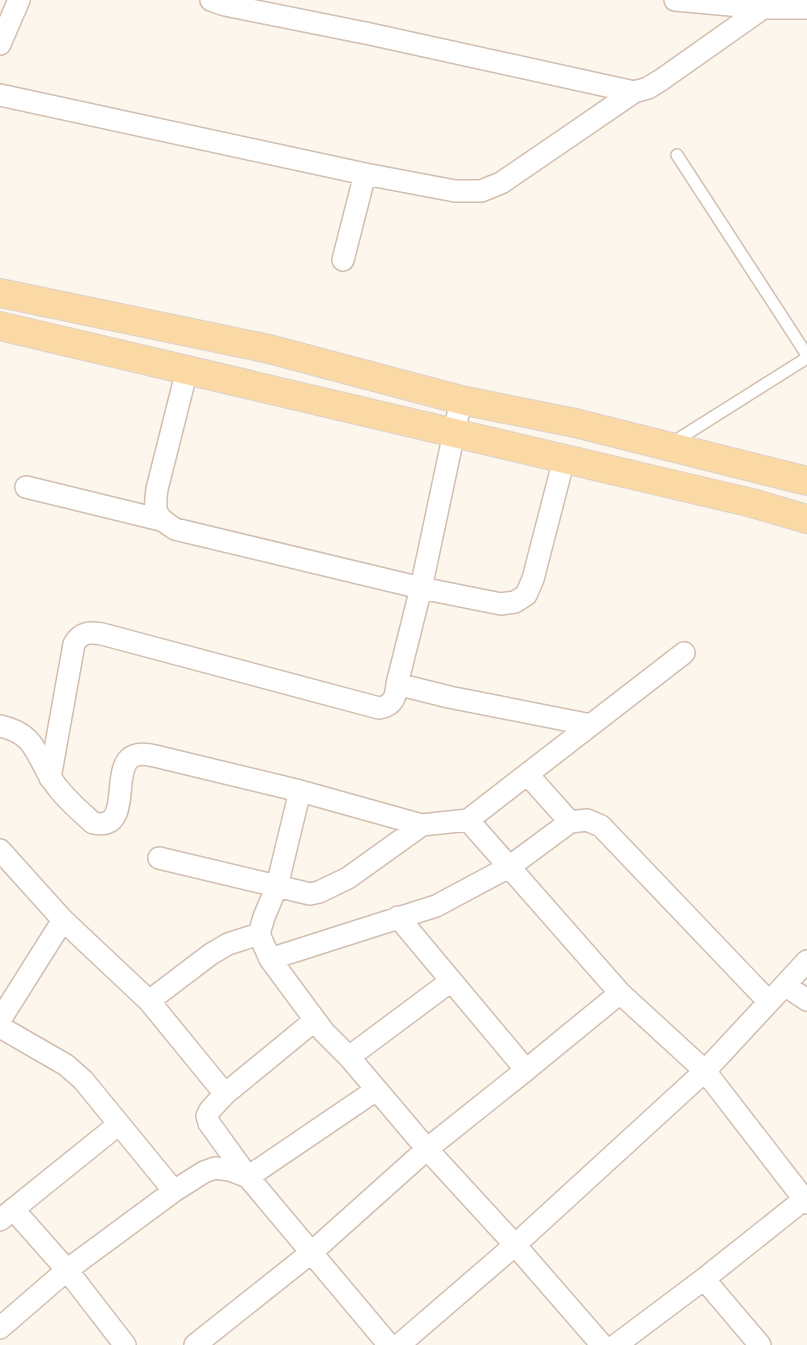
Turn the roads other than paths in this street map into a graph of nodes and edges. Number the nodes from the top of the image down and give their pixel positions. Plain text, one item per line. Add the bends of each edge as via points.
1 (19, 0) edge
2 (211, 0) edge
3 (675, 0) edge
4 (763, 8) junction
5 (807, 8) edge
6 (0, 44) edge
7 (634, 92) junction
8 (0, 95) edge
9 (677, 155) dead end
10 (365, 174) junction
11 (344, 260) dead end
12 (0, 293) edge
13 (0, 326) edge
14 (807, 356) edge
15 (186, 370) junction
16 (461, 400) junction
17 (454, 433) junction
18 (668, 445) junction
19 (699, 454) junction
20 (564, 458) junction
21 (807, 481) edge
22 (26, 487) dead end
23 (688, 488) junction
24 (161, 520) junction
25 (807, 520) edge
26 (421, 588) junction
27 (684, 653) dead end
28 (397, 684) junction
29 (592, 725) junction
30 (0, 726) edge
31 (528, 775) junction
32 (50, 778) junction
33 (300, 791) junction
34 (468, 820) junction
35 (570, 822) junction
36 (422, 825) junction
37 (0, 850) edge
38 (159, 858) dead end
39 (509, 868) junction
40 (277, 886) junction
41 (398, 918) junction
42 (63, 920) junction
43 (259, 934) junction
44 (270, 959) junction
45 (807, 961) edge
46 (451, 981) junction
47 (786, 986) junction
48 (620, 993) junction
49 (807, 1000) edge
50 (148, 1001) junction
51 (768, 1002) junction
52 (0, 1020) edge
53 (314, 1021) junction
54 (0, 1027) edge
55 (349, 1057) junction
56 (526, 1070) junction
57 (705, 1071) junction
58 (376, 1090) junction
59 (225, 1094) junction
60 (119, 1124) junction
61 (427, 1149) junction
62 (248, 1177) junction
63 (174, 1191) junction
64 (806, 1200) edge
65 (6, 1215) edge
66 (515, 1245) junction
67 (312, 1252) junction
68 (67, 1270) junction
69 (704, 1279) junction
70 (0, 1328) edge
71 (125, 1345) edge
72 (195, 1345) edge
73 (389, 1345) edge
74 (399, 1345) edge
75 (602, 1345) edge
76 (616, 1345) edge
77 (760, 1345) edge

1 - 6 street
2 - 7 street
3 - 4 street
4 - 5 street
4 - 7 street via 661,80
7 - 10 street via 501,182 481,191 455,191
8 - 10 street
9 - 14 lane
10 - 11 street
12 - 16 main road via 269,349
13 - 15 main road
14 - 18 lane
15 - 17 main road
15 - 24 street via 157,489 155,507
16 - 17 street
16 - 18 main road
17 - 20 main road
17 - 26 street
18 - 19 main road
19 - 21 main road
19 - 23 main road
20 - 23 main road
20 - 26 street via 533,579 526,594 515,602 501,604
22 - 24 street
23 - 25 main road
24 - 26 street via 175,529
26 - 28 street
27 - 29 street
28 - 29 street
28 - 32 street via 392,702 379,708 102,634 83,633 74,644
29 - 31 street
30 - 32 street via 15,730 31,742
31 - 34 street
31 - 35 street
32 - 33 street via 85,816 101,825 115,817 124,768 136,755 156,756
33 - 36 street
33 - 40 street
34 - 36 street
34 - 39 street
35 - 39 street
35 - 51 street via 587,820 601,826
36 - 40 street via 348,878 319,892 310,894
37 - 42 street
38 - 40 street
39 - 41 street via 436,906
39 - 48 street
40 - 43 street
41 - 44 street
41 - 46 street
42 - 50 street
42 - 52 street
43 - 44 street
43 - 50 street via 228,944 211,954
44 - 53 street
45 - 47 street
46 - 55 street
46 - 56 street
47 - 49 street
47 - 51 street
48 - 56 street
48 - 57 street
50 - 59 street
51 - 57 street
53 - 55 street
53 - 59 street
54 - 60 street via 66,1065 83,1080
55 - 58 street
56 - 61 street
57 - 64 street
57 - 66 street
58 - 61 street
58 - 62 street
59 - 62 street via 207,1116
60 - 63 street
60 - 65 street
61 - 66 street
61 - 67 street
62 - 63 street via 214,1168
62 - 67 street
63 - 68 street
64 - 69 street
65 - 68 street
66 - 74 street
66 - 75 street
67 - 72 street
67 - 73 street
68 - 70 street
68 - 71 street
69 - 76 street
69 - 77 street

